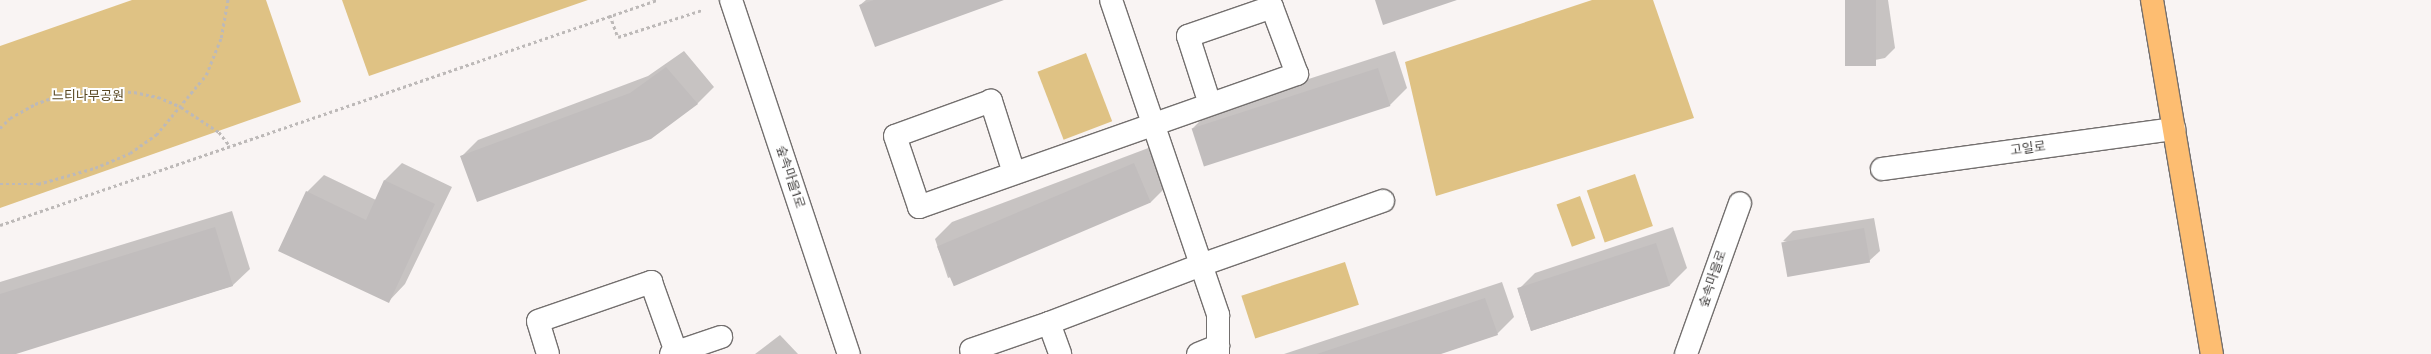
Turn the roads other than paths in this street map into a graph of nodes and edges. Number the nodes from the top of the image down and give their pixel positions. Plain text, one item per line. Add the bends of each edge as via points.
1 (731, 0) edge
2 (1111, 0) edge
3 (2152, 0) edge
4 (1210, 104) junction
5 (1153, 124) junction
6 (2174, 129) junction
7 (1882, 169) dead end
8 (1014, 172) junction
9 (1383, 201) dead end
10 (1740, 204) dead end
11 (1201, 265) junction
12 (1049, 323) junction
13 (721, 337) dead end
14 (971, 350) dead end
15 (1211, 351) edge
16 (674, 353) edge
17 (548, 354) edge
18 (849, 354) edge
19 (1060, 354) edge
20 (1686, 354) edge
21 (2212, 354) edge

1 - 18 street, 숲속마을1로
2 - 5 street
3 - 6 main road
4 - 4 street via 1188,36 1272,7 1297,74
4 - 5 street
5 - 8 street
5 - 11 street
6 - 7 street, 고일로
6 - 21 main road
8 - 8 street via 919,207 895,136 991,101
9 - 11 street
10 - 20 street, 숲속마을로
11 - 12 street
11 - 15 street via 1218,315
12 - 14 street
12 - 19 street
13 - 16 street
16 - 17 street via 650,282 538,321

